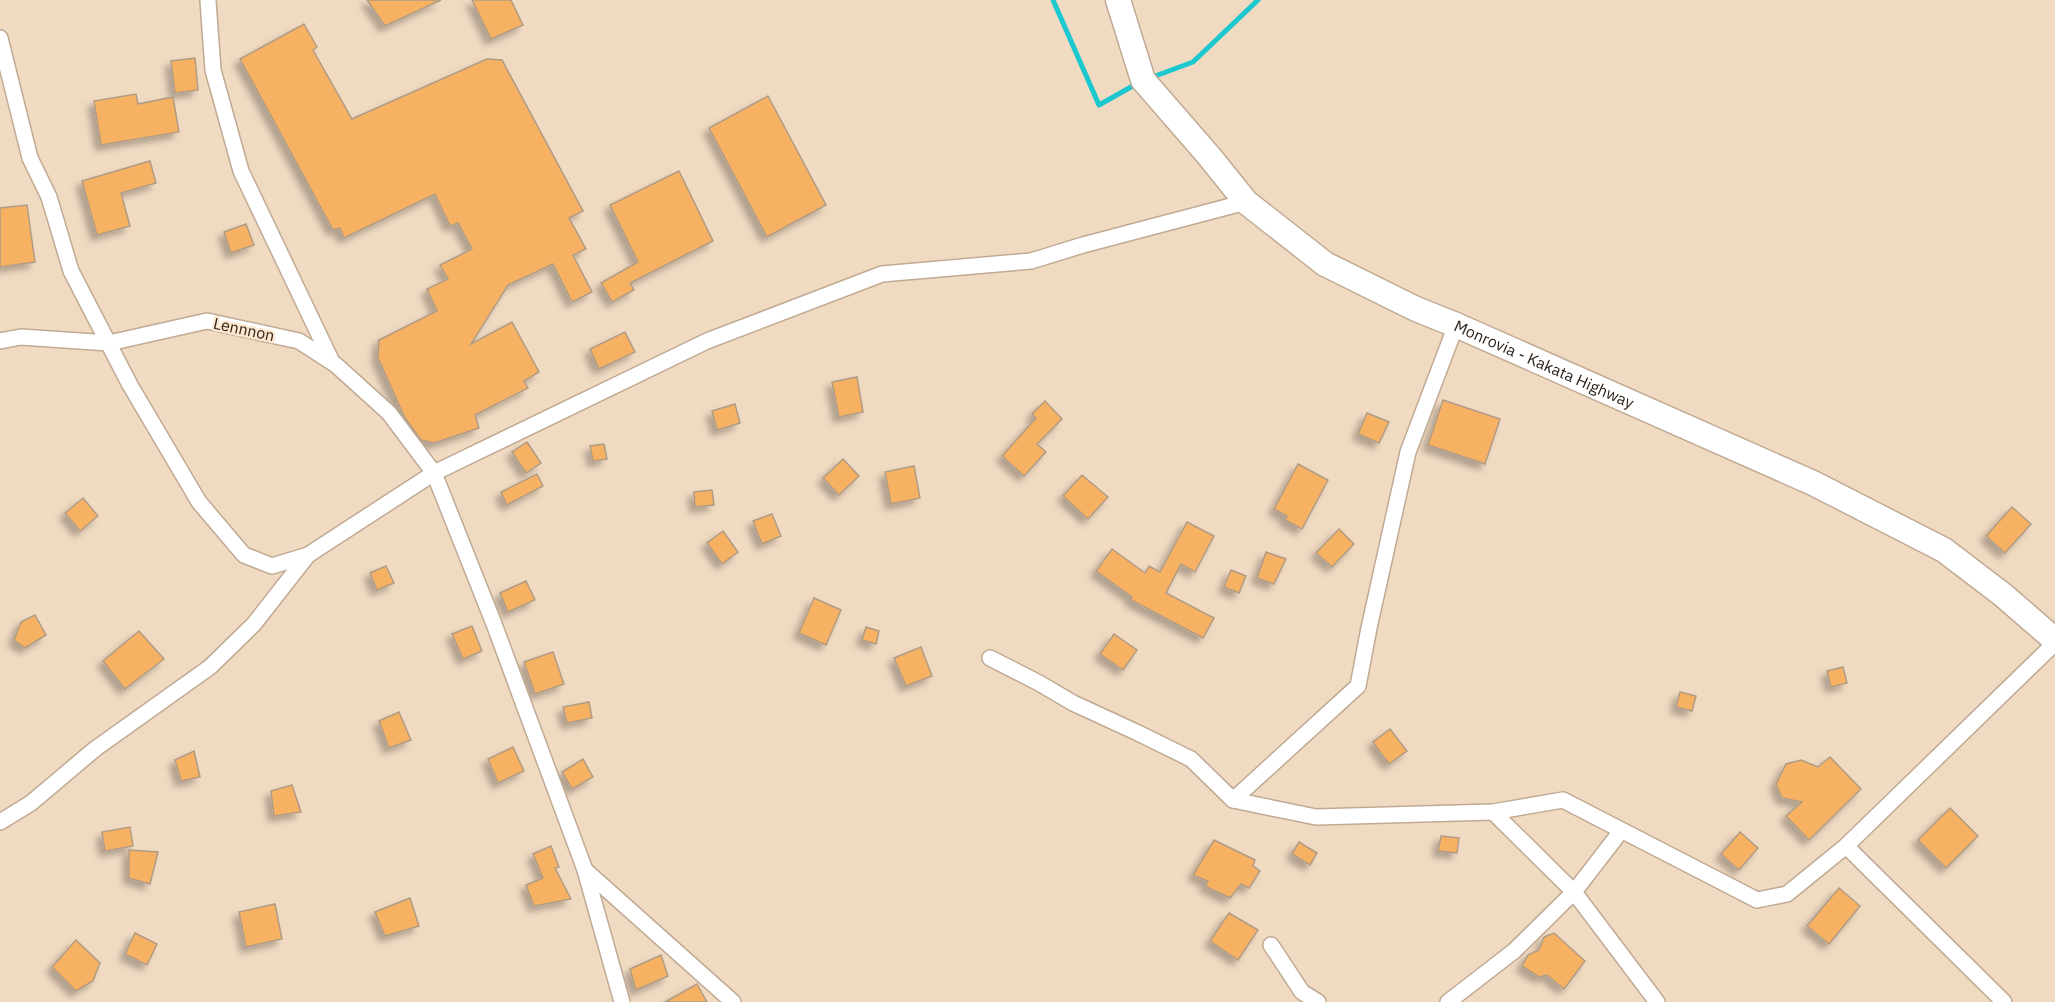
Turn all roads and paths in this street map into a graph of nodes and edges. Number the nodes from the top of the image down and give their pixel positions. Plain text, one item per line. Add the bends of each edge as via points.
1 (1118, 0) edge
2 (208, 1) edge
3 (0, 38) edge
4 (1246, 202) junction
5 (1456, 325) junction
6 (0, 341) edge
7 (109, 342) junction
8 (332, 362) junction
9 (434, 473) junction
10 (308, 555) junction
11 (2055, 642) edge
12 (990, 658) dead end
13 (1233, 800) junction
14 (1493, 812) junction
15 (0, 822) edge
16 (1621, 831) junction
17 (1846, 846) junction
18 (585, 870) junction
19 (1575, 892) junction
20 (1271, 945) dead end
21 (622, 1002) edge
22 (733, 1002) edge
23 (1318, 1002) edge
24 (1448, 1002) edge
25 (1657, 1002) edge
26 (2004, 1002) edge

1 - 4 highway, Monrovia - Kakata Highway via 1143,80
2 - 8 street via 213,70 241,171
3 - 7 street via 30,158 49,197 71,271
4 - 5 highway, Monrovia - Kakata Highway via 1325,264
4 - 9 street via 1031,261 882,274 707,341
5 - 11 highway, Monrovia - Kakata Highway via 1813,483 1944,550 2003,595
5 - 13 street via 1408,452 1358,686
6 - 7 street, Lennnon via 21,337
7 - 8 street, Lennnon via 207,321 299,341
7 - 10 street via 199,502 244,555 272,566
8 - 9 street, Lennnon via 389,413
9 - 10 street
9 - 18 street, Lennnon
10 - 15 street via 254,624 210,667 95,749 31,803
11 - 17 street
12 - 13 street via 1191,759
13 - 14 street via 1316,817
14 - 16 street via 1563,800
14 - 19 street
16 - 17 street via 1757,900 1787,894
16 - 19 street
17 - 26 street
18 - 21 street, Lennnon
18 - 22 street
19 - 24 street via 1514,951
19 - 25 street
20 - 23 street via 1302,992

